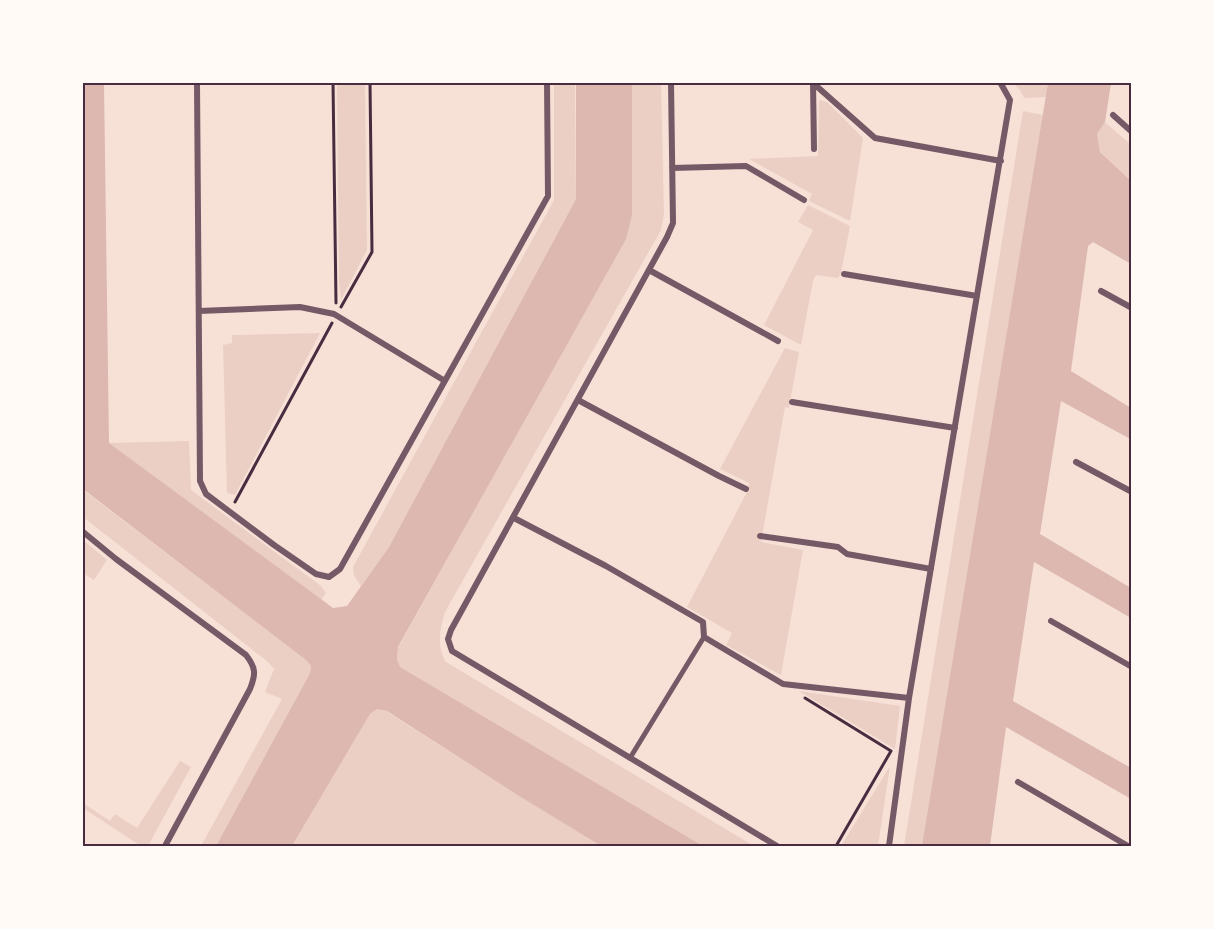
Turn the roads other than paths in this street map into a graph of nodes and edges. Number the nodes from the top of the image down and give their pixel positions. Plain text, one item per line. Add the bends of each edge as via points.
1 (197, 82) edge
2 (547, 82) edge
3 (671, 82) edge
4 (1000, 82) edge
5 (813, 83) edge
6 (1113, 115) dead end
7 (1131, 132) edge
8 (814, 149) dead end
9 (1000, 161) junction
10 (672, 168) junction
11 (804, 200) dead end
12 (649, 270) junction
13 (844, 274) dead end
14 (1101, 291) dead end
15 (977, 296) junction
16 (1131, 308) edge
17 (199, 310) junction
18 (778, 341) dead end
19 (445, 381) junction
20 (578, 400) junction
21 (792, 402) dead end
22 (956, 428) junction
23 (1076, 462) dead end
24 (746, 489) dead end
25 (1131, 492) edge
26 (514, 518) junction
27 (82, 531) edge
28 (760, 536) dead end
29 (931, 570) junction
30 (1051, 621) dead end
31 (704, 637) junction
32 (1131, 667) edge
33 (909, 698) junction
34 (630, 758) junction
35 (1018, 782) dead end
36 (165, 846) edge
37 (777, 846) edge
38 (890, 846) edge
39 (1128, 846) edge

1 - 17 street
2 - 19 street via 548,196
3 - 10 street
4 - 9 street via 1010,100
5 - 8 street
5 - 9 street via 875,138
6 - 7 street
9 - 15 street
10 - 11 street via 746,166
10 - 12 street via 672,223
12 - 18 street
12 - 20 street
13 - 15 street
14 - 16 street
15 - 22 street
17 - 19 street via 300,307 334,314
17 - 19 street via 203,488 316,574 329,576 340,569
20 - 24 street
20 - 26 street
21 - 22 street
22 - 29 street
23 - 25 street
26 - 31 street via 703,622
26 - 34 street via 451,630 448,639 452,651
27 - 36 street via 246,655 256,675
28 - 29 street via 838,547 847,554
29 - 33 street
30 - 32 street
31 - 33 street via 783,684
31 - 34 street
33 - 38 street
34 - 37 street
35 - 39 street

